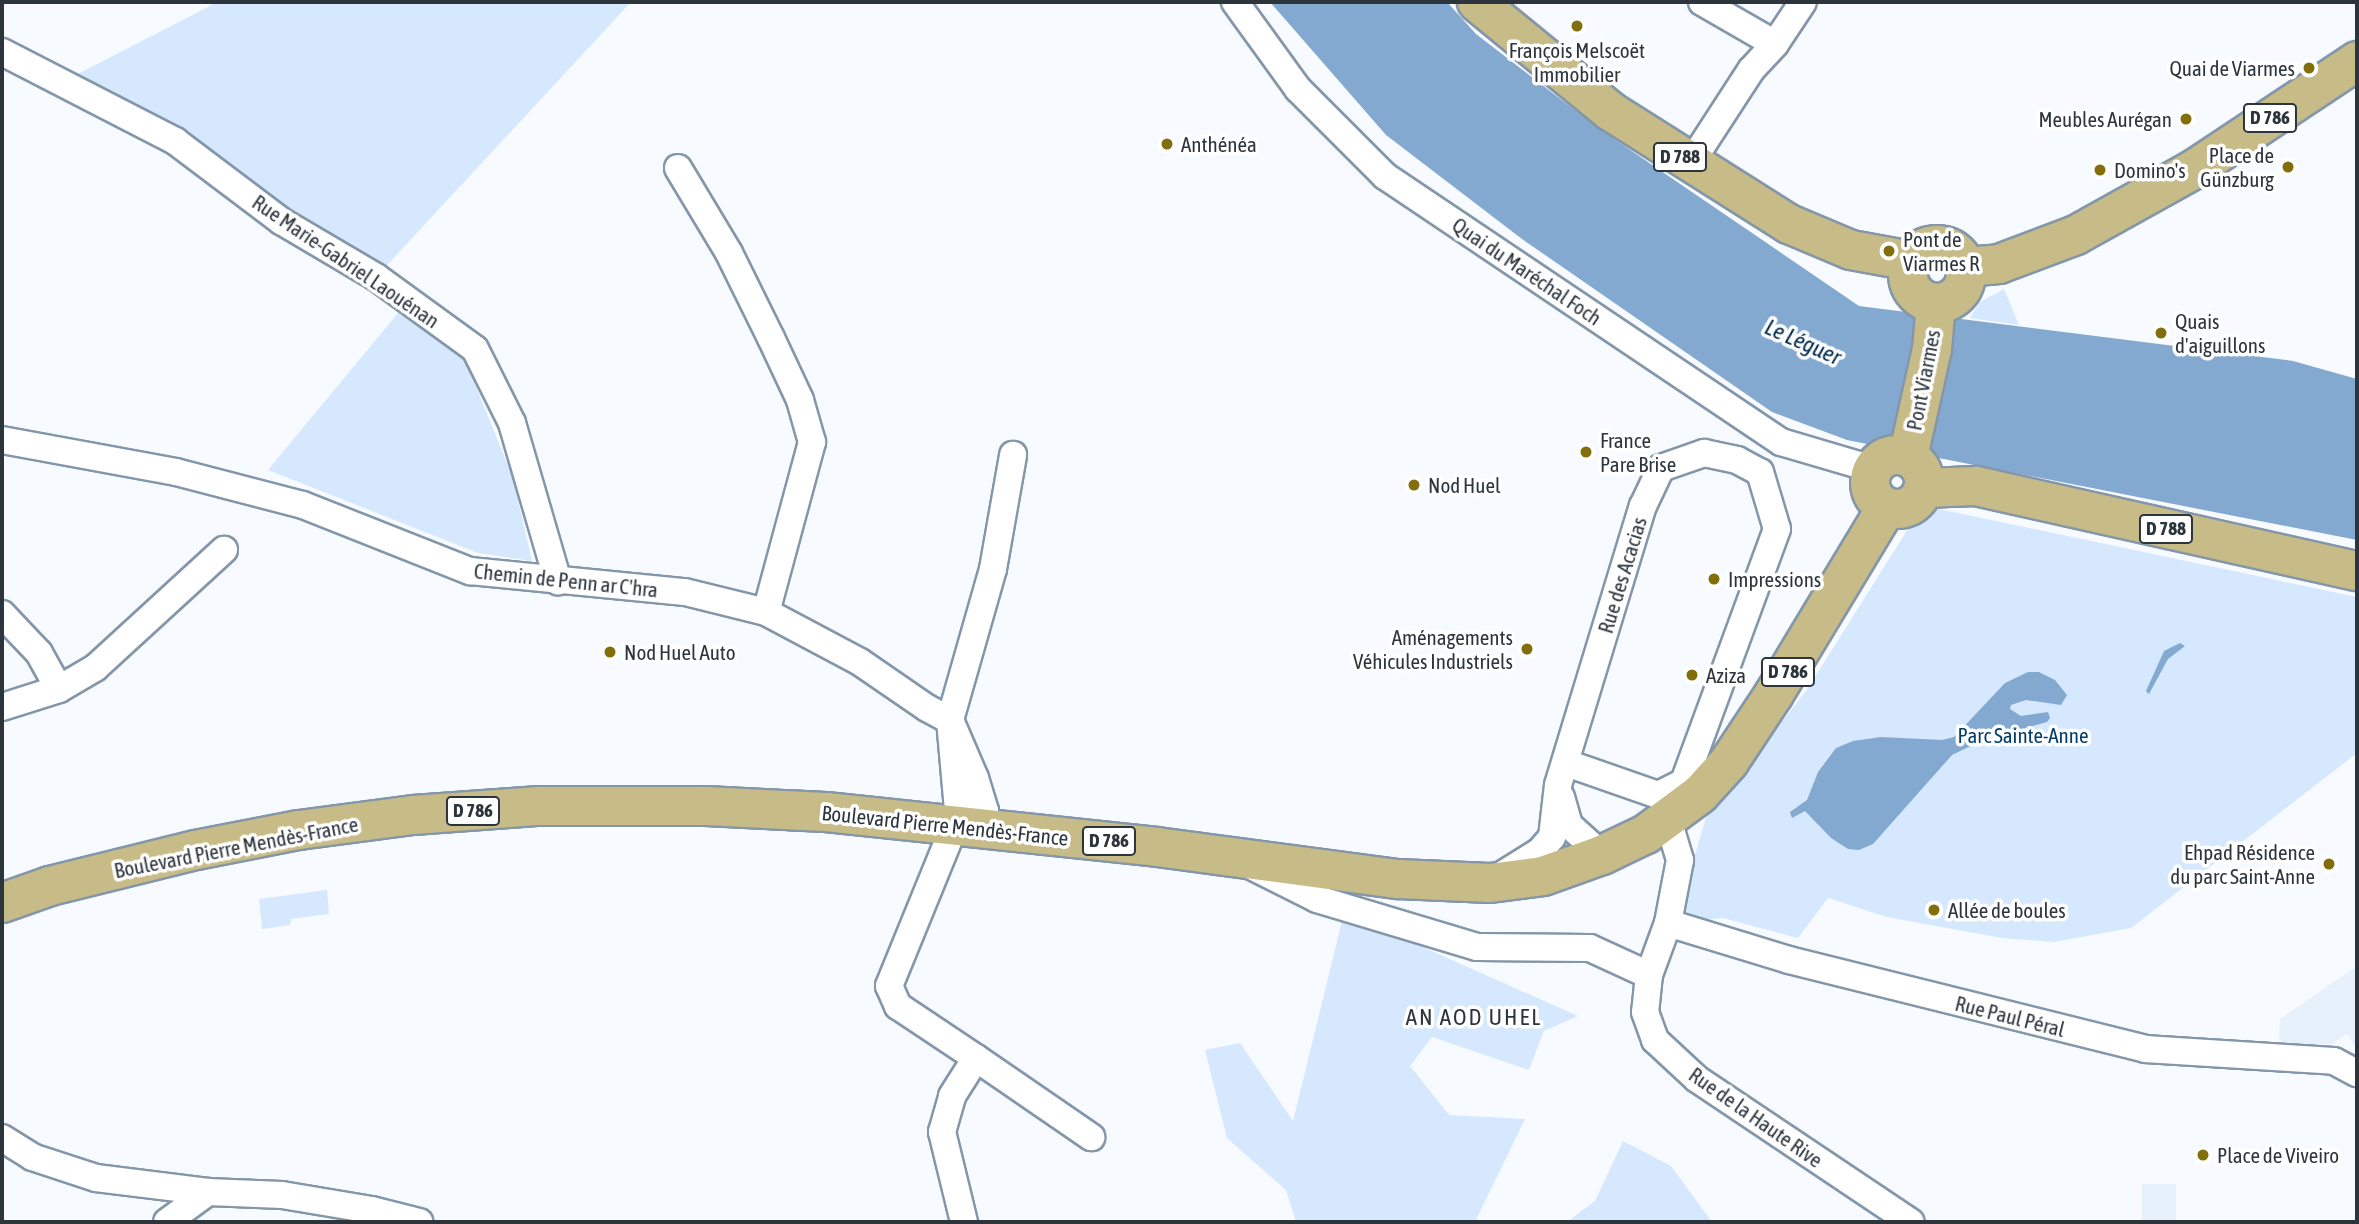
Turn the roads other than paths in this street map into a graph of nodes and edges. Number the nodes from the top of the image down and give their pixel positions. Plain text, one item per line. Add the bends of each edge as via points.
1 (1235, 2) edge
2 (1477, 2) edge
3 (1702, 2) edge
4 (1803, 2) edge
5 (1775, 44) junction
6 (2, 52) edge
7 (2354, 65) edge
8 (1690, 164) junction
9 (678, 169) dead end
10 (1911, 261) junction
11 (1966, 267) junction
12 (1935, 308) junction
13 (2, 440) edge
14 (1013, 455) dead end
15 (1904, 466) junction
16 (224, 550) dead end
17 (2357, 571) edge
18 (558, 581) junction
19 (765, 612) junction
20 (2, 614) edge
21 (59, 689) junction
22 (2, 707) edge
23 (950, 720) junction
24 (1562, 774) junction
25 (1668, 820) junction
26 (970, 826) junction
27 (1602, 855) junction
28 (1233, 857) junction
29 (1490, 883) junction
30 (2, 903) edge
31 (1668, 923) junction
32 (1649, 975) junction
33 (976, 1058) junction
34 (2357, 1073) edge
35 (1091, 1137) dead end
36 (2, 1138) edge
37 (208, 1192) junction
38 (167, 1222) edge
39 (419, 1222) edge
40 (964, 1222) edge
41 (1911, 1222) edge

1 - 15 street, Quai du Maréchal Foch via 1298,89 1385,176 1781,442
2 - 8 main road, D 788 via 1610,111
3 - 5 street
4 - 5 street
5 - 8 street via 1751,70
6 - 18 street, Rue Marie-Gabriel Laouénan via 175,141 281,221 376,277 475,349 512,424
7 - 11 main road, D 786 via 2193,170 2076,235 1999,264
8 - 10 main road, D 788 via 1789,224 1851,250
9 - 19 street via 729,253 771,338 800,400 812,442
10 - 11 main road via 1936,244 1955,250
10 - 12 main road via 1910,285
11 - 12 main road via 1960,293
12 - 15 main road, Pont Viarmes via 1932,349
13 - 18 street, Chemin de Penn ar C'hra via 176,472 303,505 470,571
14 - 23 street via 993,569
15 - 17 main road, Quai du Maréchal Foch / D 788
15 - 25 main road, Boulevard Pierre Mendès-France / D 786 via 1871,487 1887,507 1729,762
16 - 21 street via 95,668
18 - 19 street, Chemin de Penn ar C'hra via 685,592
19 - 23 street, Chemin de Penn ar C'hra via 860,662
20 - 21 street via 38,653
21 - 22 street
23 - 26 street via 958,810
24 - 24 street, Rue des Acacias via 1643,506 1661,468 1704,453 1760,471 1777,528 1684,782 1658,795
24 - 27 street via 1569,825
24 - 29 street, Rue des Acacias via 1552,837 1540,851
25 - 27 main road, Boulevard Pierre Mendès-France / D 786
25 - 31 street, Rue de la Haute Rive via 1680,860
26 - 28 main road, Boulevard Pierre Mendès-France / D 786
26 - 30 main road, Boulevard Pierre Mendès-France / D 786 via 706,806 540,806 413,815 196,850 50,886
26 - 33 street via 889,986 898,1006
27 - 29 main road, Boulevard Pierre Mendès-France / D 786 via 1543,876
28 - 29 main road, Boulevard Pierre Mendès-France / D 786 via 1398,879
28 - 32 street via 1317,900 1477,947 1590,948
31 - 32 street, Rue de la Haute Rive
31 - 34 street, Rue Paul Péral via 1789,960 2145,1049 2334,1060
32 - 41 street, Rue de la Haute Rive via 1645,1012 1655,1040 1697,1079
33 - 35 street
33 - 40 street via 952,1096 942,1132
36 - 37 street via 32,1157 96,1178
37 - 38 street
37 - 39 street via 282,1195

